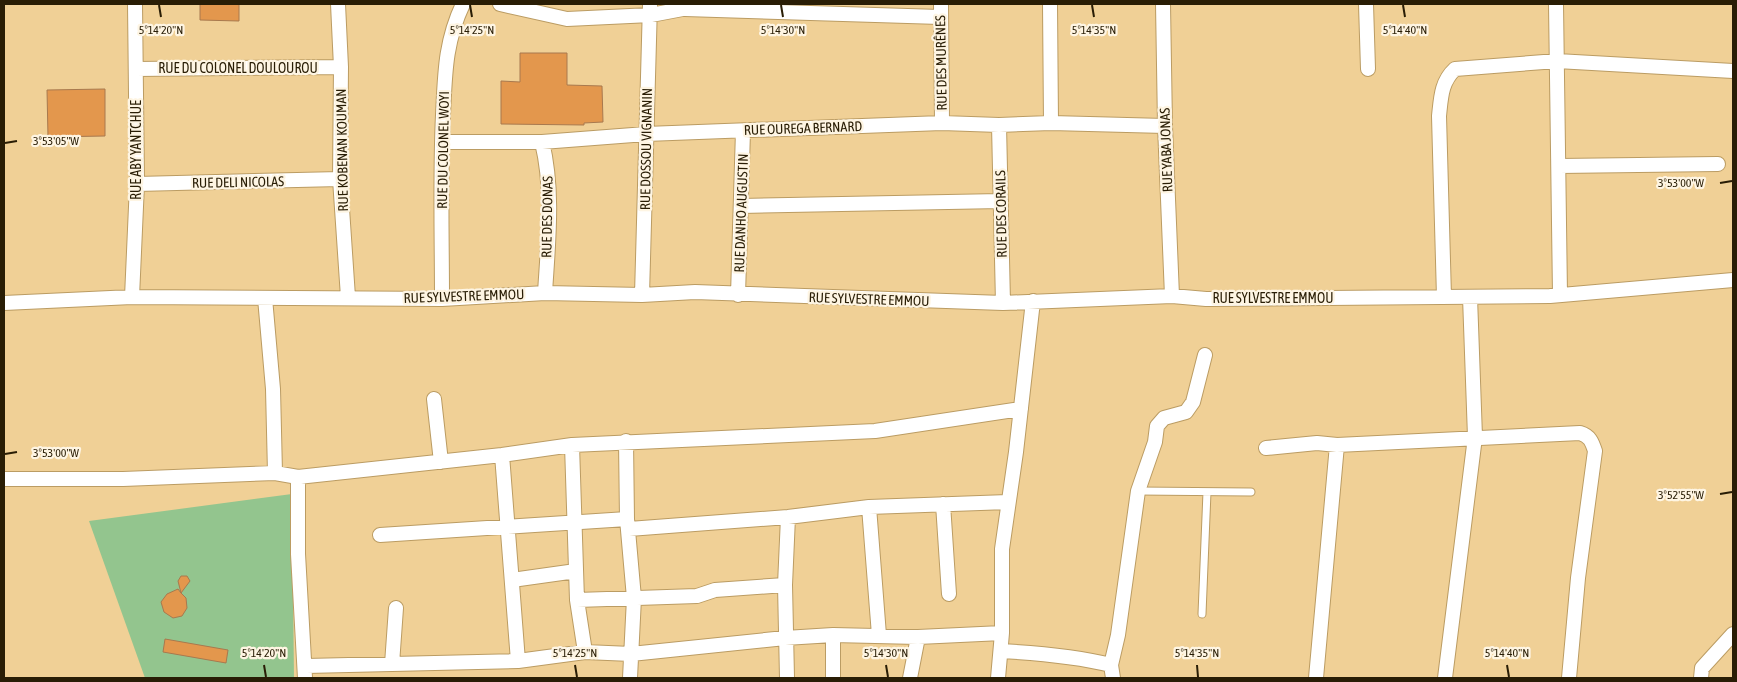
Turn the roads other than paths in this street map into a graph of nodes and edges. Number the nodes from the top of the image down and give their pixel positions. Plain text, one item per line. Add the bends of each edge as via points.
1 (135, 4) edge
2 (338, 4) edge
3 (463, 4) edge
4 (504, 4) edge
5 (701, 4) edge
6 (1050, 4) edge
7 (1163, 4) edge
8 (1366, 4) edge
9 (1556, 4) edge
10 (651, 9) edge
11 (685, 9) junction
12 (940, 10) edge
13 (1557, 61) junction
14 (340, 67) junction
15 (136, 69) junction
16 (1368, 69) dead end
17 (1733, 71) edge
18 (942, 123) junction
19 (1051, 123) junction
20 (999, 125) junction
21 (1164, 126) junction
22 (743, 131) junction
23 (646, 134) junction
24 (442, 142) junction
25 (542, 142) junction
26 (1718, 164) dead end
27 (1559, 166) junction
28 (340, 179) junction
29 (136, 184) junction
30 (1001, 201) junction
31 (741, 206) junction
32 (1733, 280) edge
33 (544, 293) junction
34 (642, 295) junction
35 (738, 295) junction
36 (1560, 295) junction
37 (1172, 296) junction
38 (132, 297) junction
39 (348, 297) junction
40 (1444, 297) junction
41 (1470, 297) junction
42 (265, 298) junction
43 (442, 299) junction
44 (1033, 301) junction
45 (4, 303) edge
46 (1004, 303) junction
47 (1205, 355) dead end
48 (434, 399) dead end
49 (1021, 409) junction
50 (1475, 437) junction
51 (626, 441) junction
52 (572, 445) junction
53 (1337, 445) junction
54 (1266, 448) dead end
55 (502, 455) junction
56 (441, 462) junction
57 (274, 473) junction
58 (298, 477) junction
59 (4, 479) edge
60 (1138, 491) junction
61 (1207, 492) junction
62 (1251, 492) dead end
63 (1008, 502) junction
64 (943, 504) junction
65 (870, 507) junction
66 (788, 517) junction
67 (576, 523) junction
68 (628, 524) junction
69 (507, 526) junction
70 (380, 535) dead end
71 (576, 571) junction
72 (512, 580) junction
73 (784, 586) junction
74 (949, 594) dead end
75 (634, 598) junction
76 (578, 600) junction
77 (396, 608) dead end
78 (1202, 614) dead end
79 (1002, 633) junction
80 (1733, 634) edge
81 (879, 635) junction
82 (833, 636) junction
83 (918, 637) junction
84 (785, 638) junction
85 (1001, 651) junction
86 (585, 652) junction
87 (631, 654) junction
88 (518, 661) junction
89 (392, 664) junction
90 (305, 672) edge
91 (1112, 672) edge
92 (630, 678) edge
93 (787, 678) edge
94 (832, 678) edge
95 (910, 678) edge
96 (998, 678) edge
97 (1316, 678) edge
98 (1445, 678) edge
99 (1569, 678) edge
100 (1701, 678) edge

1 - 15 street, RUE ABY YANTCHUE
2 - 14 street, RUE KOBENAN KOUMAN
3 - 24 street, RUE DU COLONEL WOYI via 446,53
4 - 10 street via 567,20
5 - 11 street
6 - 19 street
7 - 21 street, RUE YABA JONAS
8 - 16 street
9 - 13 street
10 - 11 street
10 - 23 street, RUE DOSSOU VIGNANIN
11 - 12 street
12 - 18 street, RUE DES MURÊNES
13 - 17 street
13 - 27 street
13 - 40 street via 1467,66 1455,69 1446,77 1439,116
14 - 15 street, RUE DU COLONEL DOULOUROU
14 - 28 street, RUE KOBENAN KOUMAN
15 - 29 street, RUE ABY YANTCHUE
18 - 20 street, RUE OUREGA BERNARD
18 - 22 street, RUE OUREGA BERNARD
19 - 20 street, RUE OUREGA BERNARD
19 - 21 street, RUE OUREGA BERNARD
20 - 30 street, RUE DES CORAILS
21 - 37 street, RUE YABA JONAS
22 - 23 street, RUE OUREGA BERNARD
22 - 31 street, RUE DANHO AUGUSTIN
23 - 25 street, RUE OUREGA BERNARD
23 - 34 street, RUE DOSSOU VIGNANIN
24 - 25 street, RUE OUREGA BERNARD
24 - 43 street, RUE DU COLONEL WOYI
25 - 33 street, RUE DES DONAS via 548,168
26 - 27 street
27 - 36 street
28 - 29 street, RUE DELI NICOLAS
28 - 39 street, RUE KOBENAN KOUMAN
29 - 38 street, RUE ABY YANTCHUE
30 - 31 street
30 - 46 street, RUE DES CORAILS
31 - 35 street, RUE DANHO AUGUSTIN
32 - 36 street, RUE SYLVESTRE EMMOU
33 - 34 street, RUE SYLVESTRE EMMOU
33 - 43 street, RUE SYLVESTRE EMMOU
34 - 35 street, RUE SYLVESTRE EMMOU via 695,292
35 - 46 street, RUE SYLVESTRE EMMOU
36 - 41 street, RUE SYLVESTRE EMMOU
37 - 40 street, RUE SYLVESTRE EMMOU
37 - 44 street, RUE SYLVESTRE EMMOU
38 - 42 street, RUE SYLVESTRE EMMOU
38 - 45 street, RUE SYLVESTRE EMMOU
39 - 42 street, RUE SYLVESTRE EMMOU via 308,300
39 - 43 street, RUE SYLVESTRE EMMOU
40 - 41 street, RUE SYLVESTRE EMMOU
41 - 50 street
42 - 57 street via 273,389
44 - 46 street, RUE SYLVESTRE EMMOU
44 - 49 street
47 - 60 street via 1193,402 1186,412 1159,421
48 - 56 street
49 - 51 street via 875,431
49 - 63 street
50 - 53 street
50 - 98 street
50 - 99 street via 1580,432 1591,440 1595,451
51 - 52 street
51 - 68 street
52 - 55 street
52 - 67 street
53 - 54 street
53 - 97 street
55 - 56 street
55 - 69 street
56 - 58 street
57 - 58 street
57 - 59 street via 122,479
58 - 90 street via 298,554
60 - 61 lane
60 - 91 street
61 - 62 lane
61 - 78 lane
63 - 64 street
63 - 79 street via 1002,549
64 - 65 street
64 - 74 street
65 - 66 street
65 - 81 street
66 - 68 street
66 - 73 street
67 - 68 street
67 - 69 street
67 - 71 street
68 - 75 street
69 - 70 street
69 - 72 street
71 - 72 street
71 - 76 street
72 - 88 street
73 - 75 street via 715,590 697,596
73 - 84 street
75 - 76 street
75 - 87 street
76 - 86 street
77 - 89 street
79 - 83 street
79 - 85 street
80 - 100 street via 1702,668
81 - 82 street
81 - 83 street
82 - 84 street
82 - 94 street
83 - 95 street
84 - 87 street
84 - 93 street
85 - 91 street via 1066,656
85 - 96 street
86 - 87 street
86 - 88 street
87 - 92 street
88 - 89 street
89 - 90 street

